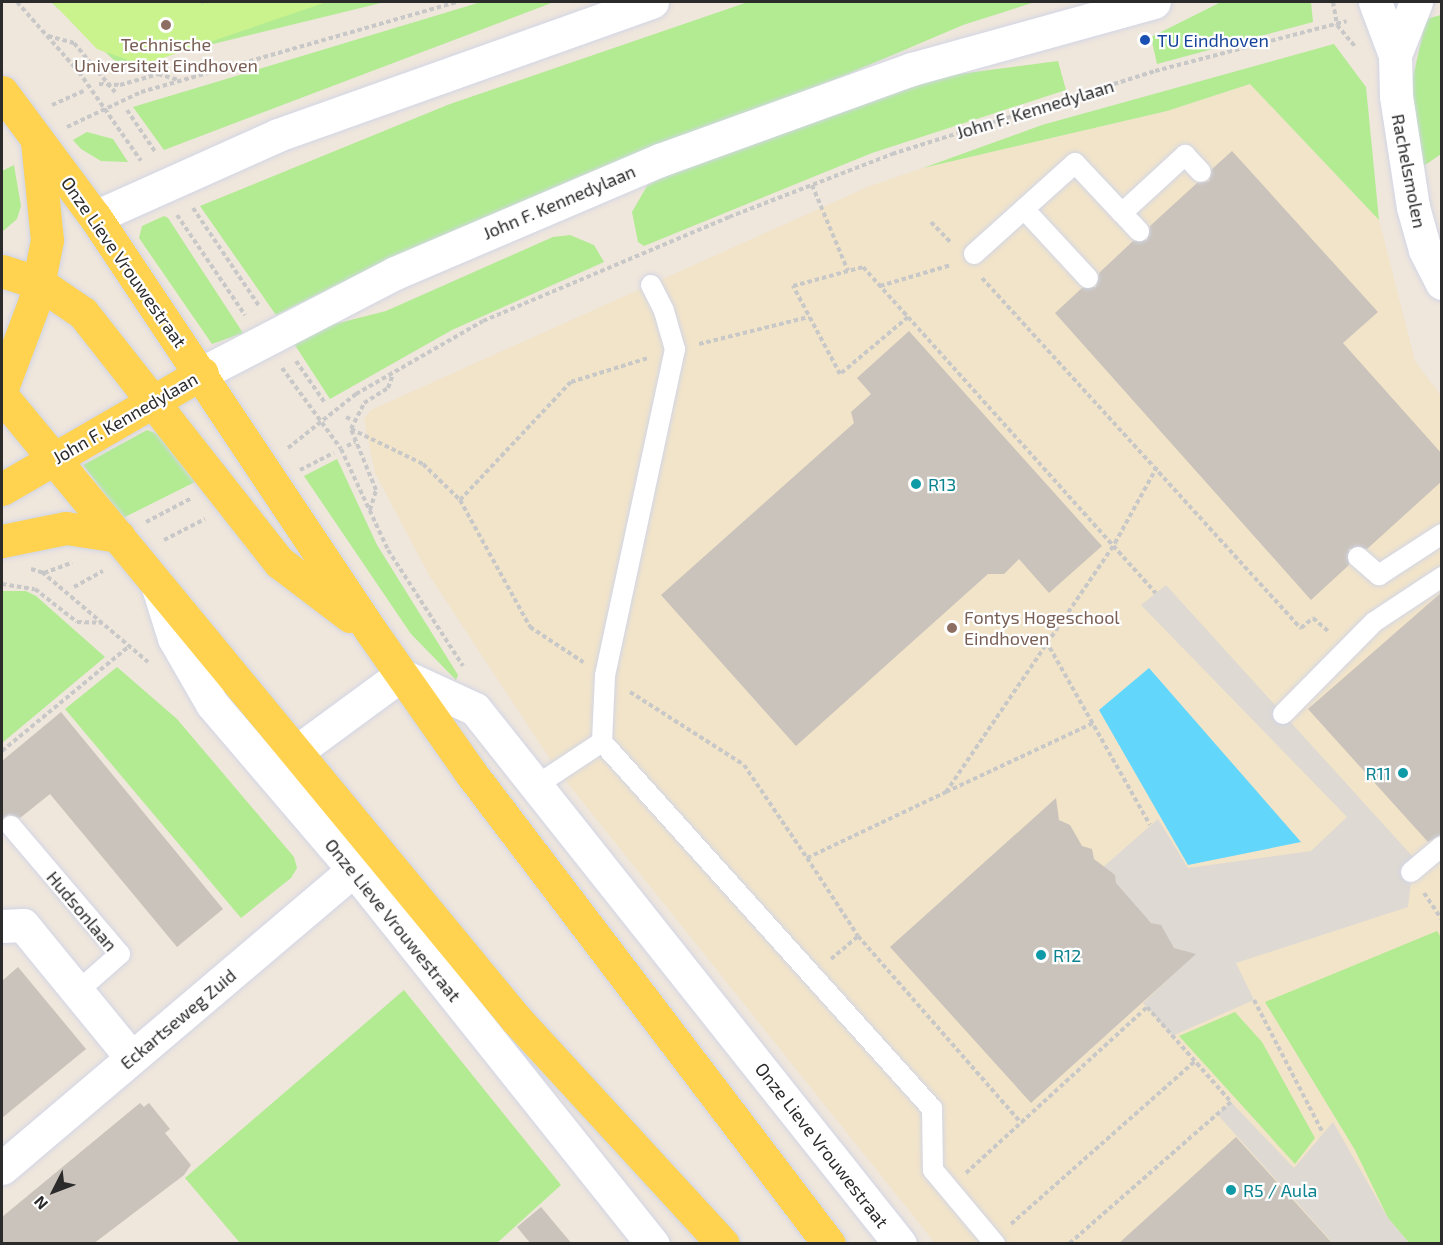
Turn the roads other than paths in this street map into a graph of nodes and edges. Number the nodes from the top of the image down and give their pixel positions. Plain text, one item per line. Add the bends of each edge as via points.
1 (652, 2) edge
2 (1154, 2) edge
3 (1416, 2) edge
4 (1377, 6) edge
5 (1395, 55) junction
6 (2, 92) edge
7 (51, 134) junction
8 (1201, 172) dead end
9 (1024, 209) junction
10 (1122, 213) junction
11 (95, 217) junction
12 (1139, 231) dead end
13 (47, 240) junction
14 (970, 256) road end
15 (2, 261) edge
16 (2, 271) edge
17 (1088, 278) dead end
18 (39, 283) junction
19 (1442, 283) edge
20 (651, 285) dead end
21 (202, 373) junction
22 (2, 388) edge
23 (2, 396) edge
24 (153, 402) junction
25 (54, 458) junction
26 (2, 489) edge
27 (130, 530) junction
28 (1442, 534) edge
29 (15, 549) edge
30 (1358, 557) dead end
31 (1442, 577) edge
32 (157, 584) junction
33 (371, 631) junction
34 (401, 675) junction
35 (1282, 714) dead end
36 (602, 742) junction
37 (296, 752) junction
38 (537, 785) junction
39 (11, 826) dead end
40 (1442, 846) edge
41 (354, 870) junction
42 (1411, 872) road end
43 (2, 926) edge
44 (78, 991) junction
45 (131, 1057) junction
46 (2, 1168) edge
47 (993, 1242) edge
48 (653, 1244) edge
49 (723, 1244) edge
50 (829, 1244) edge
51 (900, 1244) edge

1 - 11 street via 278,135
2 - 21 street, John F. Kennedylaan via 912,69 660,160 395,273
3 - 5 street, Rachelsmolen
4 - 5 street, Rachelsmolen
5 - 19 street, Rachelsmolen via 1396,96 1413,207
6 - 7 main road, Onze Lieve Vrouwestraat
7 - 11 main road, Onze Lieve Vrouwestraat
7 - 13 main road
8 - 10 lane via 1185,155
9 - 10 lane via 1075,163
9 - 14 lane
9 - 17 lane
10 - 12 lane
11 - 13 main road
11 - 21 main road, Onze Lieve Vrouwestraat
13 - 15 main road
13 - 18 main road
16 - 18 main road
18 - 22 main road
18 - 24 main road via 83,313
20 - 36 lane via 664,311 675,349 605,676
21 - 24 main road, John F. Kennedylaan
21 - 33 main road, Onze Lieve Vrouwestraat
23 - 25 main road, Onze Lieve Vrouwestraat
24 - 25 main road, John F. Kennedylaan
24 - 33 main road via 279,562
25 - 26 main road, John F. Kennedylaan
25 - 27 main road, Onze Lieve Vrouwestraat
27 - 29 main road via 66,528
27 - 32 main road, Onze Lieve Vrouwestraat
28 - 30 lane via 1379,575
31 - 35 lane via 1374,622
32 - 37 main road, Onze Lieve Vrouwestraat
32 - 41 street, Onze Lieve Vrouwestraat via 174,638 212,704
33 - 34 main road, Onze Lieve Vrouwestraat
34 - 37 street
34 - 38 street, Onze Lieve Vrouwestraat via 475,709
34 - 50 main road, Onze Lieve Vrouwestraat via 543,872
36 - 38 lane
36 - 47 lane via 932,1108 933,1170
37 - 49 main road, Onze Lieve Vrouwestraat via 517,1020
38 - 51 street, Onze Lieve Vrouwestraat
39 - 44 lane, Hudsonlaan via 120,954
40 - 42 lane
41 - 45 street, Eckartseweg Zuid
41 - 48 street, Onze Lieve Vrouwestraat
43 - 44 street via 23,925
44 - 45 street
45 - 46 street, Eckartseweg Zuid

